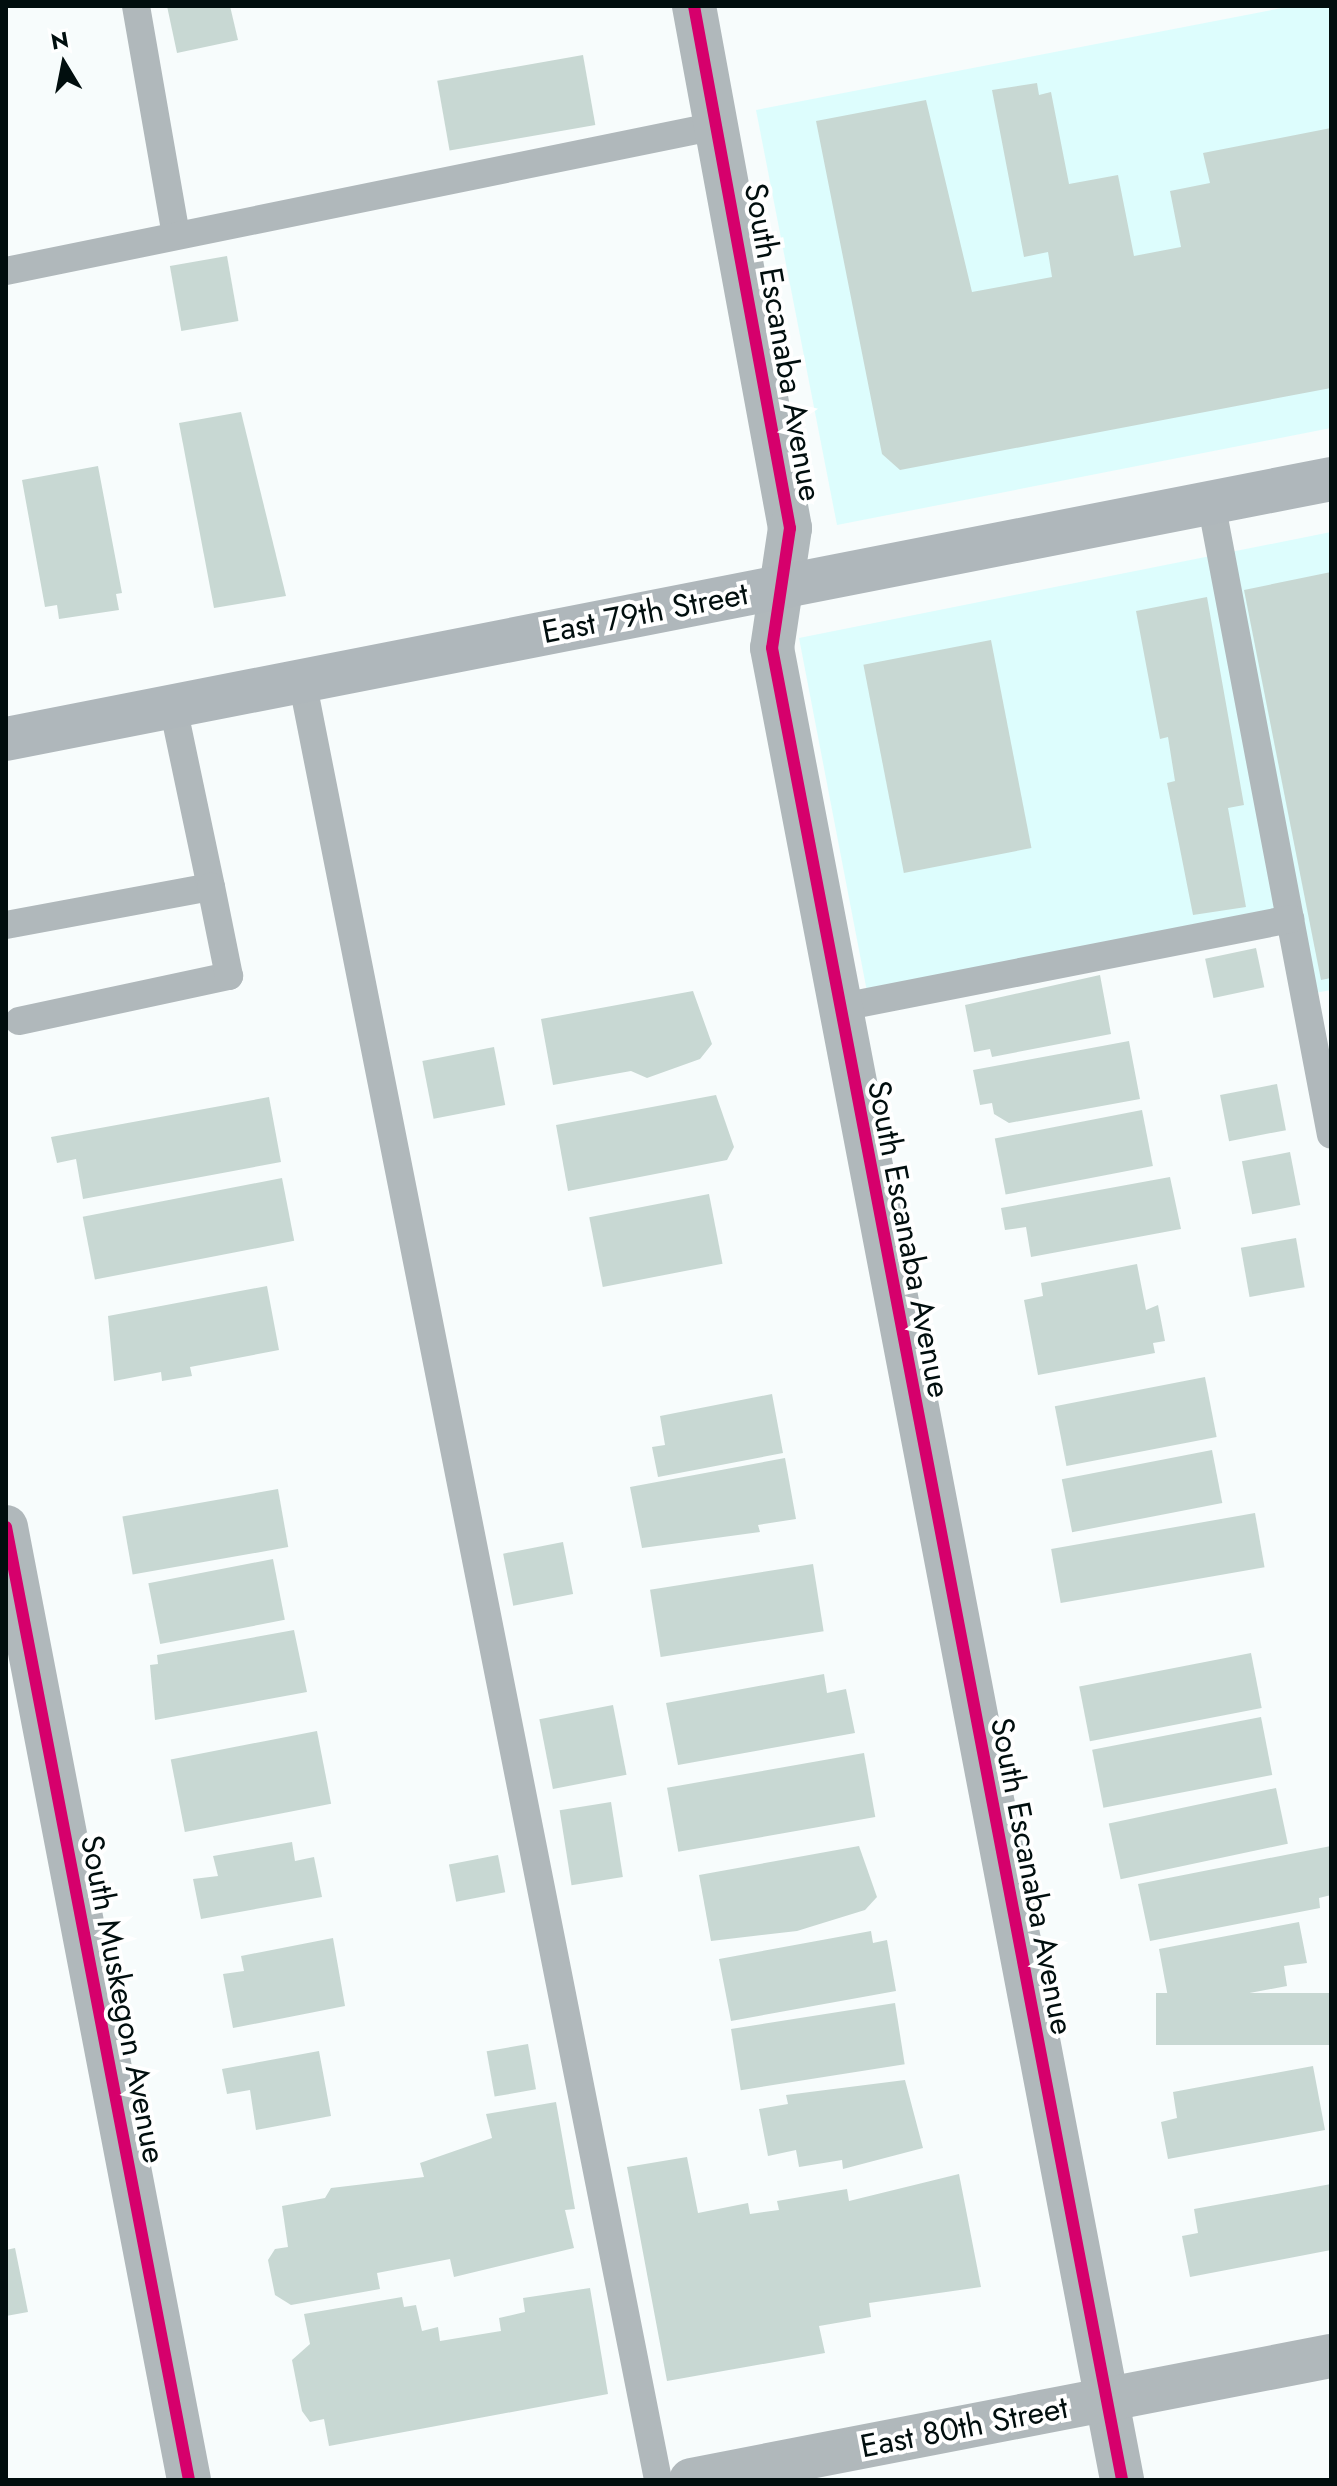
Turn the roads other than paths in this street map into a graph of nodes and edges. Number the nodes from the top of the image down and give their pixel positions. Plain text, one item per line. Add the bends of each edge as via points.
1 (136, 6) edge
2 (694, 6) edge
3 (716, 126) junction
4 (176, 236) junction
5 (6, 271) edge
6 (1331, 479) edge
7 (1211, 502) junction
8 (781, 586) junction
9 (302, 680) junction
10 (173, 706) junction
11 (6, 739) edge
12 (211, 887) junction
13 (1290, 919) junction
14 (6, 925) edge
15 (837, 1008) junction
16 (19, 1021) dead end
17 (1331, 1135) edge
18 (6, 1527) edge
19 (1331, 2356) edge
20 (1107, 2399) junction
21 (189, 2480) edge
22 (658, 2480) edge
23 (691, 2480) edge
24 (1122, 2480) edge

1 - 4 lane
2 - 3 street, South Escanaba Avenue
3 - 4 lane
3 - 8 street, South Escanaba Avenue via 790,528
4 - 5 lane
6 - 7 main road, East 79th Street
7 - 8 main road, East 79th Street
7 - 13 lane
8 - 9 main road, East 79th Street
8 - 15 street, South Escanaba Avenue via 772,648
9 - 10 main road, East 79th Street
9 - 22 lane
10 - 11 main road, East 79th Street
10 - 12 lane
12 - 14 lane
12 - 16 lane via 229,976
13 - 15 lane
13 - 17 lane
15 - 20 street, South Escanaba Avenue
18 - 21 street, South Muskegon Avenue
19 - 20 street, East 80th Street
20 - 23 street, East 80th Street
20 - 24 street, South Escanaba Avenue

